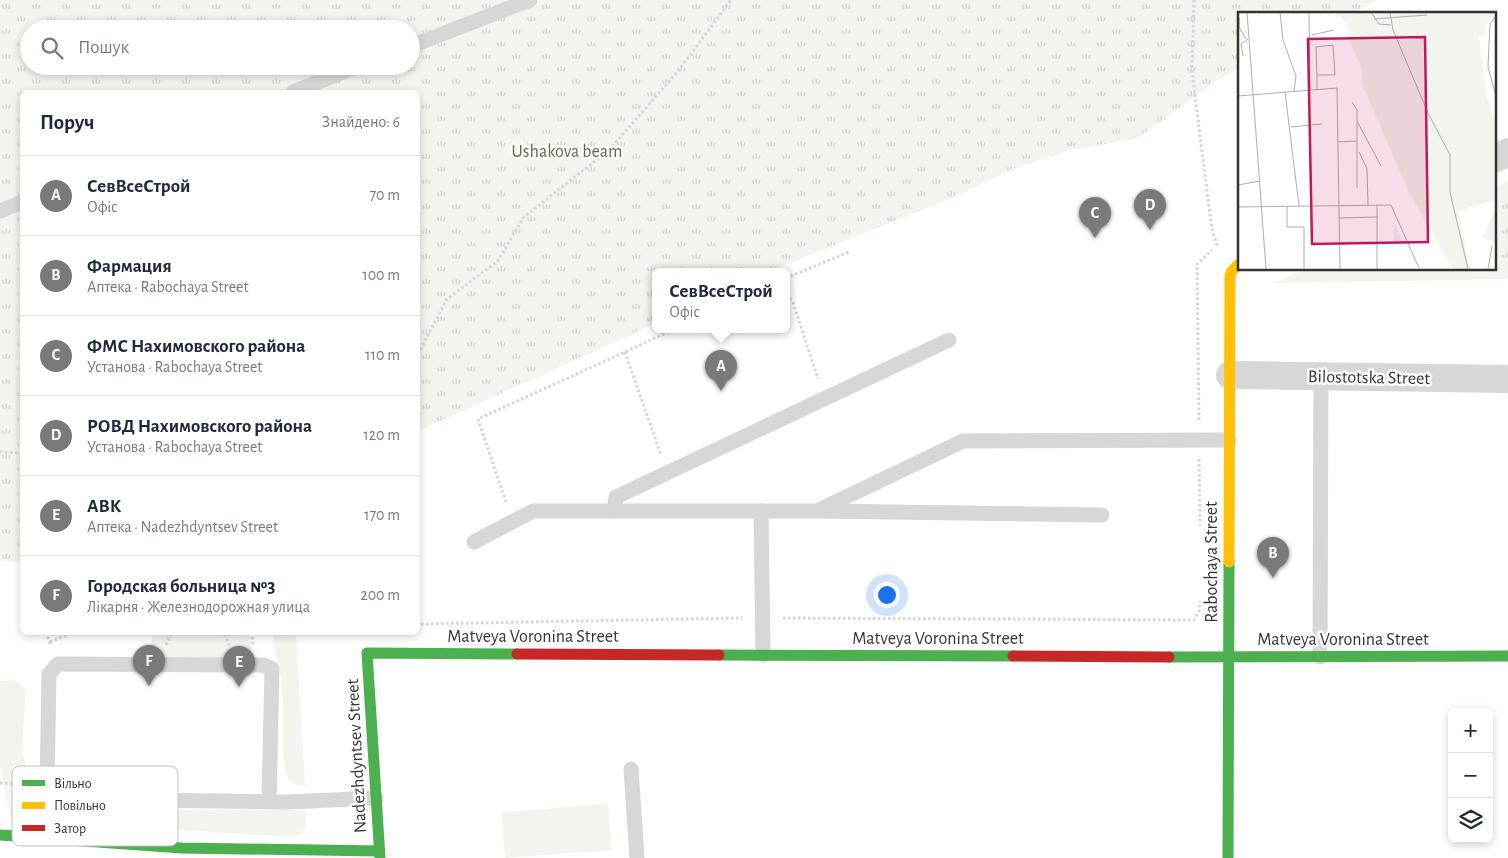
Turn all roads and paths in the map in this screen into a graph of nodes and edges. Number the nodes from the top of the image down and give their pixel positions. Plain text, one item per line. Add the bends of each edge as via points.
1 (530, 0) edge
2 (731, 0) edge
3 (1194, 0) edge
4 (420, 43) edge
5 (336, 75) edge
6 (298, 90) edge
7 (1508, 152) edge
8 (1496, 158) edge
9 (20, 203) edge
10 (0, 211) edge
11 (1216, 246) junction
12 (849, 252) dead end
13 (1237, 266) edge
14 (790, 276) edge
15 (790, 299) edge
16 (667, 333) edge
17 (949, 340) dead end
18 (420, 350) edge
19 (625, 352) junction
20 (1230, 375) junction
21 (1321, 376) junction
22 (1508, 379) edge
23 (825, 399) junction
24 (1199, 440) junction
25 (1229, 440) junction
26 (0, 452) edge
27 (20, 453) edge
28 (667, 473) junction
29 (761, 510) junction
30 (614, 511) junction
31 (818, 511) junction
32 (1102, 515) dead end
33 (512, 522) junction
34 (1200, 527) dead end
35 (474, 542) dead end
36 (1201, 594) dead end
37 (763, 618) junction
38 (420, 624) edge
39 (67, 635) edge
40 (50, 642) dead end
41 (368, 653) joint
42 (763, 654) junction
43 (1508, 656) edge
44 (1228, 657) junction
45 (1320, 657) junction
46 (47, 766) edge
47 (631, 769) dead end
48 (376, 798) junction
49 (178, 800) edge
50 (269, 801) junction
51 (150, 846) edge
52 (379, 855) edge
53 (638, 858) edge
54 (1228, 858) edge

1 - 4 lane
2 - 18 path via 678,70 610,149 523,218 498,261 447,299
3 - 11 path via 1192,72
5 - 6 lane
7 - 8 street
9 - 10 lane
11 - 13 path
11 - 24 path via 1197,264
12 - 14 path
13 - 20 street, Rabochaya Street via 1230,276
15 - 23 path
16 - 19 path
17 - 23 lane
19 - 28 path
19 - 33 path via 478,419
20 - 21 street, Bilostotska Street
20 - 25 street, Rabochaya Street
21 - 22 street, Bilostotska Street
21 - 45 lane
23 - 28 lane
24 - 25 lane
24 - 31 lane via 963,441
24 - 34 path
25 - 44 street, Rabochaya Street
26 - 27 path
28 - 30 lane via 616,497
29 - 30 lane
29 - 31 lane
29 - 37 lane
30 - 33 lane via 533,511
31 - 32 lane
33 - 35 lane
36 - 37 path via 1194,620
37 - 38 path
37 - 42 lane
39 - 40 path
41 - 42 street, Matveya Voronina Street
41 - 48 street, Nadezhdyntsev Street
42 - 44 street, Matveya Voronina Street
43 - 45 street, Matveya Voronina Street
44 - 45 street, Matveya Voronina Street
44 - 54 street, Rabochaya Street
46 - 50 lane via 49,674 58,664 264,665 272,669
47 - 53 lane
48 - 50 lane
48 - 52 street, Nadezhdyntsev Street
49 - 50 lane
51 - 52 street

